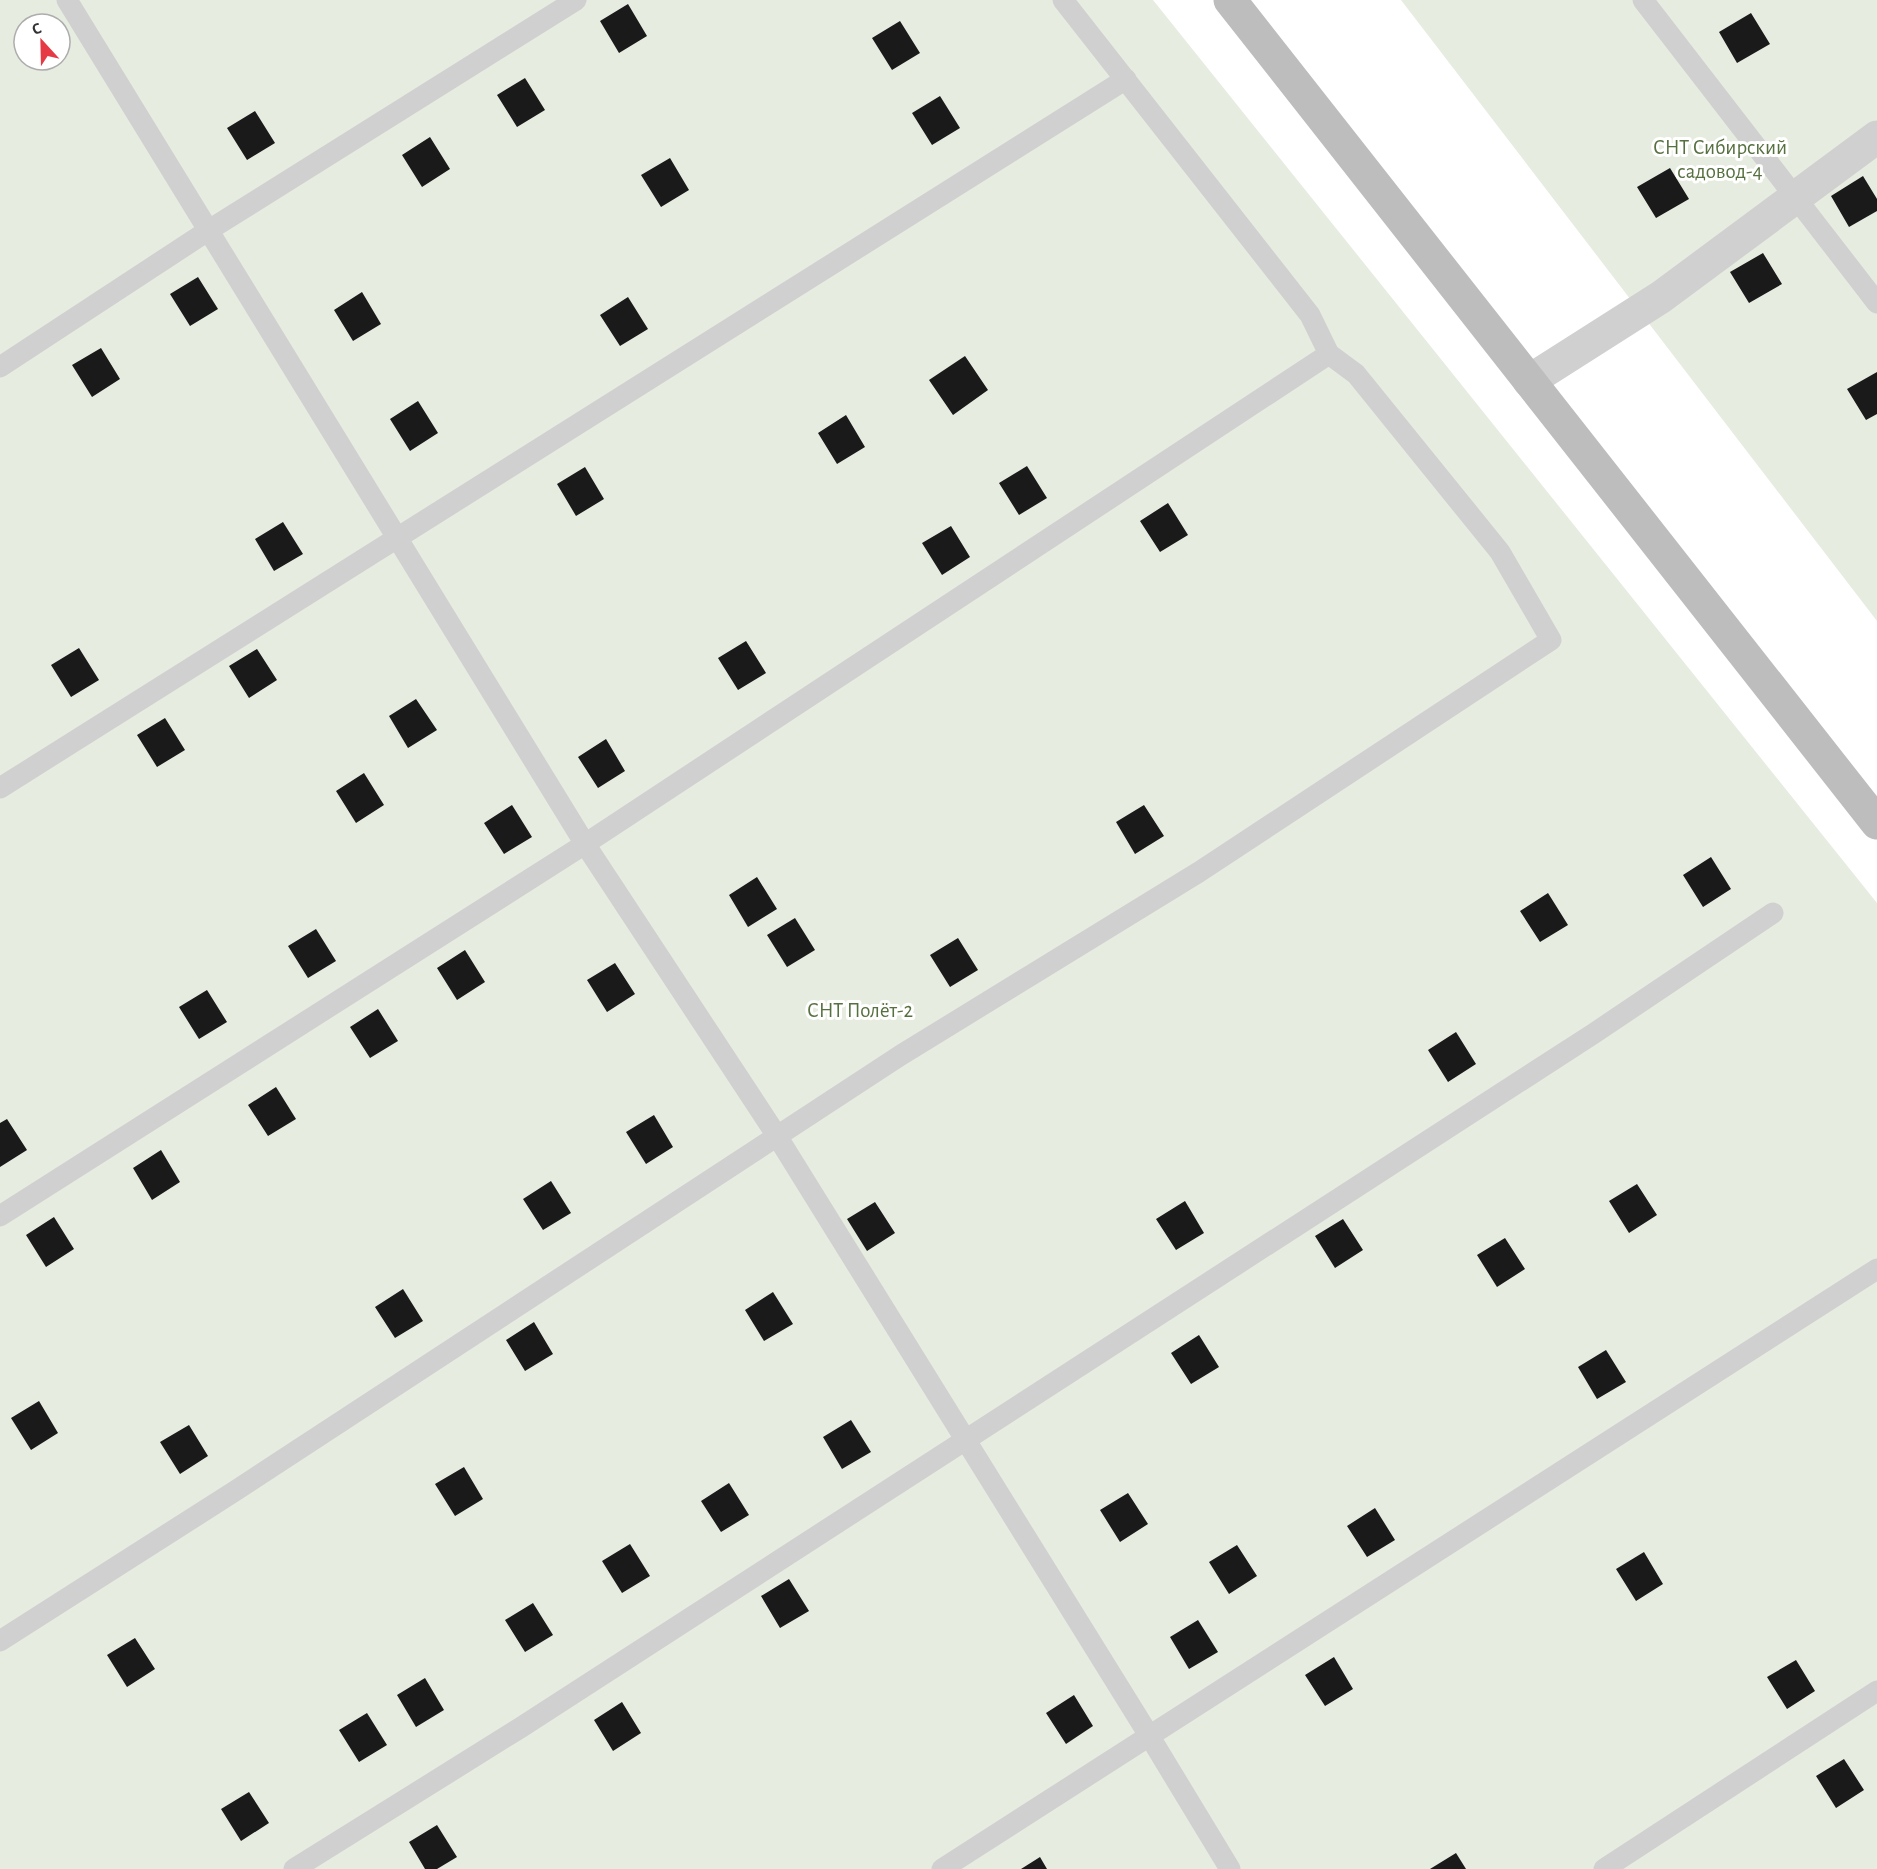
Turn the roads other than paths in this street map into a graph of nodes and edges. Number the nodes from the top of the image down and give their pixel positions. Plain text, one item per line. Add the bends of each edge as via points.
1 (67, 0) edge
2 (576, 0) edge
3 (1063, 0) edge
4 (1230, 0) edge
5 (1643, 0) edge
6 (1126, 79) junction
7 (1877, 137) edge
8 (1797, 197) junction
9 (210, 230) junction
10 (1877, 303) edge
11 (1329, 354) junction
12 (0, 367) edge
13 (1529, 381) junction
14 (396, 537) junction
15 (0, 788) edge
16 (1877, 823) edge
17 (585, 844) junction
18 (1773, 913) dead end
19 (777, 1136) junction
20 (0, 1216) edge
21 (1877, 1269) edge
22 (966, 1439) junction
23 (0, 1641) edge
24 (1877, 1691) edge
25 (1150, 1737) junction
26 (294, 1869) edge
27 (942, 1869) edge
28 (1230, 1869) edge
29 (1604, 1869) edge

1 - 9 lane
2 - 9 lane
3 - 6 lane
4 - 13 street
5 - 8 lane
6 - 11 lane via 1310,315
6 - 14 lane
7 - 8 street
8 - 10 lane
8 - 13 street via 1661,297
9 - 12 lane
9 - 14 lane
11 - 17 lane
11 - 19 lane via 1356,374 1500,552 1551,640 1199,872
13 - 16 street
14 - 15 lane
14 - 17 lane
17 - 19 lane
17 - 20 lane
18 - 22 lane via 1593,1034
19 - 22 lane
19 - 23 lane
21 - 25 lane
22 - 25 lane
22 - 26 lane via 520,1728
24 - 29 lane
25 - 27 lane
25 - 28 lane

